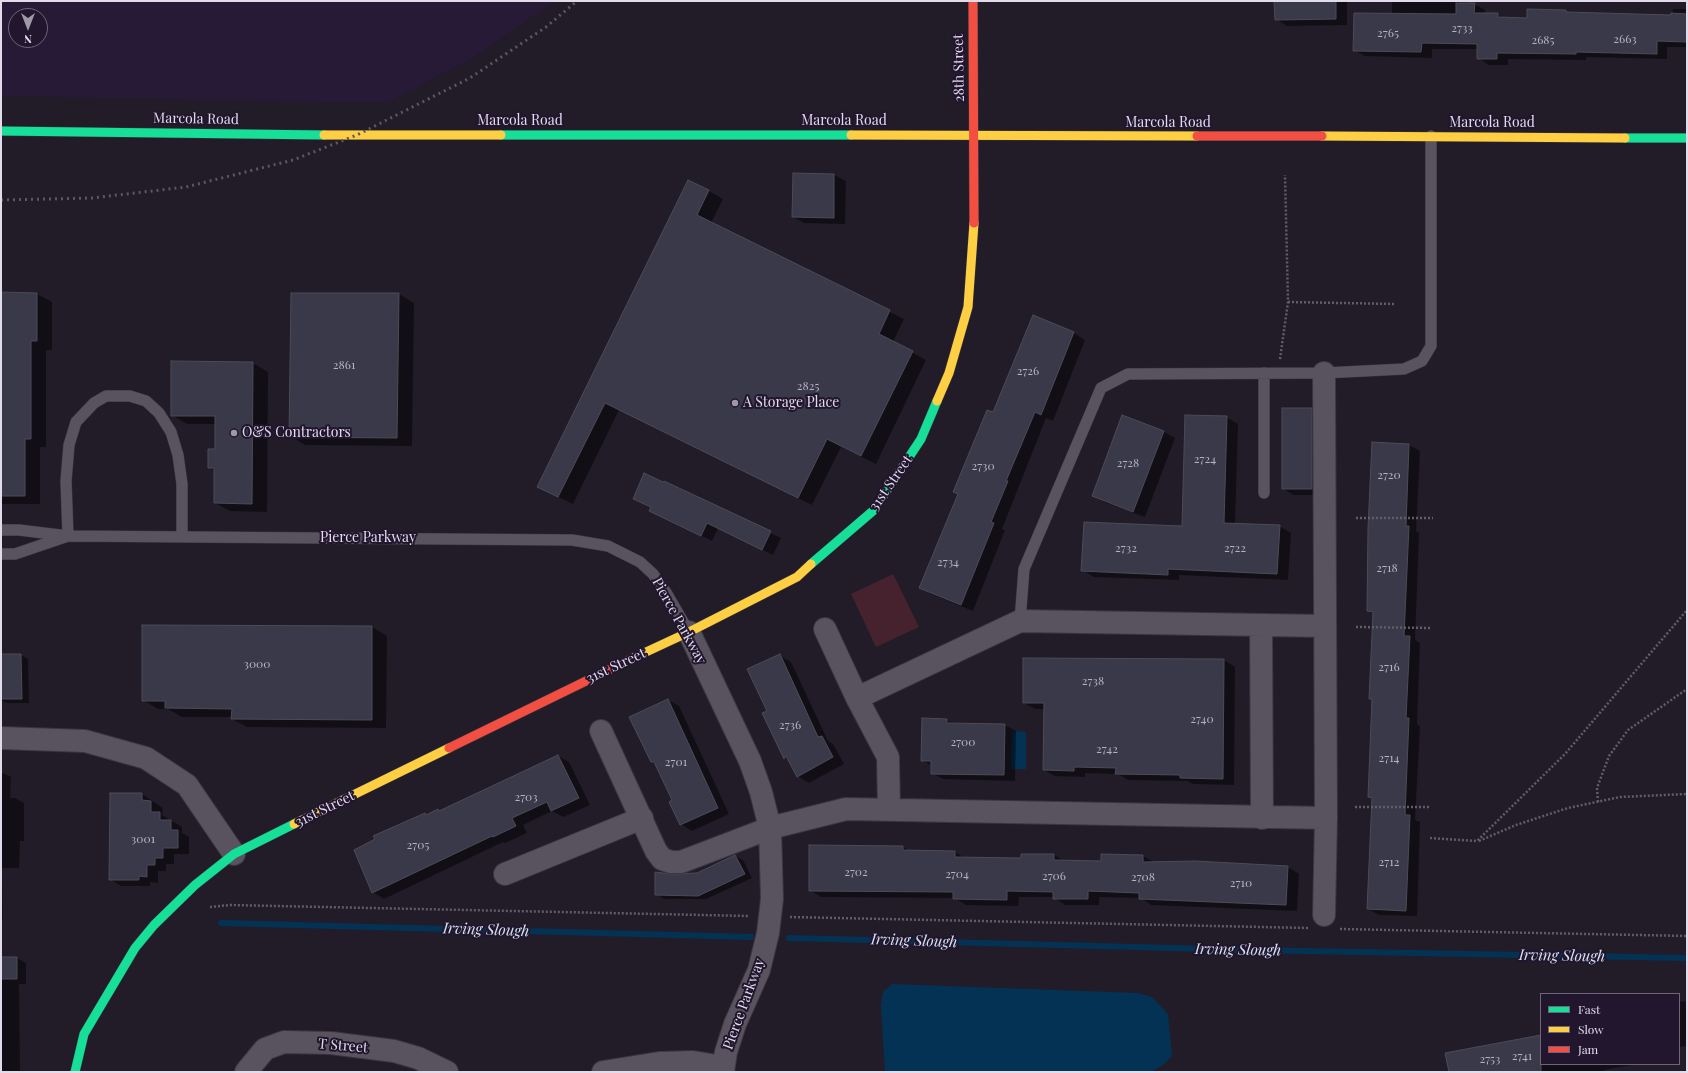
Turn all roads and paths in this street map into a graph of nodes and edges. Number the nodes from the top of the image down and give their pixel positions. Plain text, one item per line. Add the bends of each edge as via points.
1 (973, 1) edge
2 (1, 131) edge
3 (974, 136) junction
4 (1431, 136) junction
5 (1687, 138) edge
6 (1285, 175) dead end
7 (1288, 302) junction
8 (1396, 304) dead end
9 (1264, 373) junction
10 (1278, 373) junction
11 (1324, 373) junction
12 (1264, 493) dead end
13 (1356, 518) dead end
14 (1433, 518) dead end
15 (1, 530) edge
16 (68, 536) junction
17 (182, 537) junction
18 (1, 554) edge
19 (1687, 610) edge
20 (1020, 621) junction
21 (1261, 625) junction
22 (1325, 626) junction
23 (1356, 627) dead end
24 (1432, 628) dead end
25 (824, 629) dead end
26 (689, 632) junction
27 (1687, 689) edge
28 (857, 698) junction
29 (601, 731) dead end
30 (1, 738) edge
31 (1687, 794) edge
32 (1598, 802) junction
33 (1355, 807) dead end
34 (1430, 807) dead end
35 (889, 810) junction
36 (642, 818) junction
37 (1262, 818) junction
38 (1326, 818) junction
39 (770, 828) junction
40 (1430, 838) dead end
41 (1477, 841) junction
42 (234, 854) junction
43 (505, 874) dead end
44 (210, 908) dead end
45 (770, 917) junction
46 (1326, 924) junction
47 (1687, 936) edge
48 (723, 1070) edge
49 (75, 1072) edge
50 (246, 1072) edge
51 (448, 1072) edge
52 (603, 1072) edge

1 - 3 main road, 28th Street
2 - 3 main road, Marcola Road via 357,135
3 - 4 main road, Marcola Road
3 - 26 main road, 31st Street via 974,225 968,307 949,373 921,439 874,510 797,577
4 - 5 main road, Marcola Road
4 - 11 lane via 1431,346 1422,361 1404,369
6 - 7 path
7 - 8 path
7 - 10 path
9 - 10 lane
9 - 12 lane
9 - 20 lane via 1128,374 1101,388 1024,569
10 - 11 lane
11 - 22 street
13 - 14 path
15 - 16 lane, Pierce Parkway
16 - 17 lane, Pierce Parkway
16 - 17 lane via 68,452 76,422 94,402 106,396 130,396 146,401 159,413 171,432 178,455 182,484
16 - 18 lane, Pierce Parkway via 15,554
17 - 26 lane, Pierce Parkway via 572,540 608,546 640,562 653,574
19 - 41 path via 1565,754
20 - 21 street
20 - 28 street
21 - 22 street
21 - 37 street
22 - 38 street
23 - 24 path
25 - 28 street
26 - 39 street, Pierce Parkway via 750,761
26 - 42 main road, 31st Street
27 - 32 path via 1628,730 1609,756 1598,788
28 - 35 street via 888,757
29 - 36 street
30 - 42 street via 85,741 146,758 187,785
31 - 32 path via 1620,797
32 - 41 path via 1568,808
33 - 34 path
35 - 37 street
35 - 39 street via 846,809
36 - 39 street via 656,851 662,859 671,862 681,862
36 - 43 street
37 - 38 street
38 - 46 street
39 - 45 street, Pierce Parkway
40 - 41 path
42 - 49 main road, 31st Street via 154,924 135,948 84,1034
44 - 45 path via 230,904
45 - 46 path
45 - 48 street, Pierce Parkway via 759,970 735,1024
46 - 47 path
48 - 52 street via 693,1062 659,1063
50 - 51 street, T Street via 265,1049 284,1042 331,1043 394,1051 418,1058

